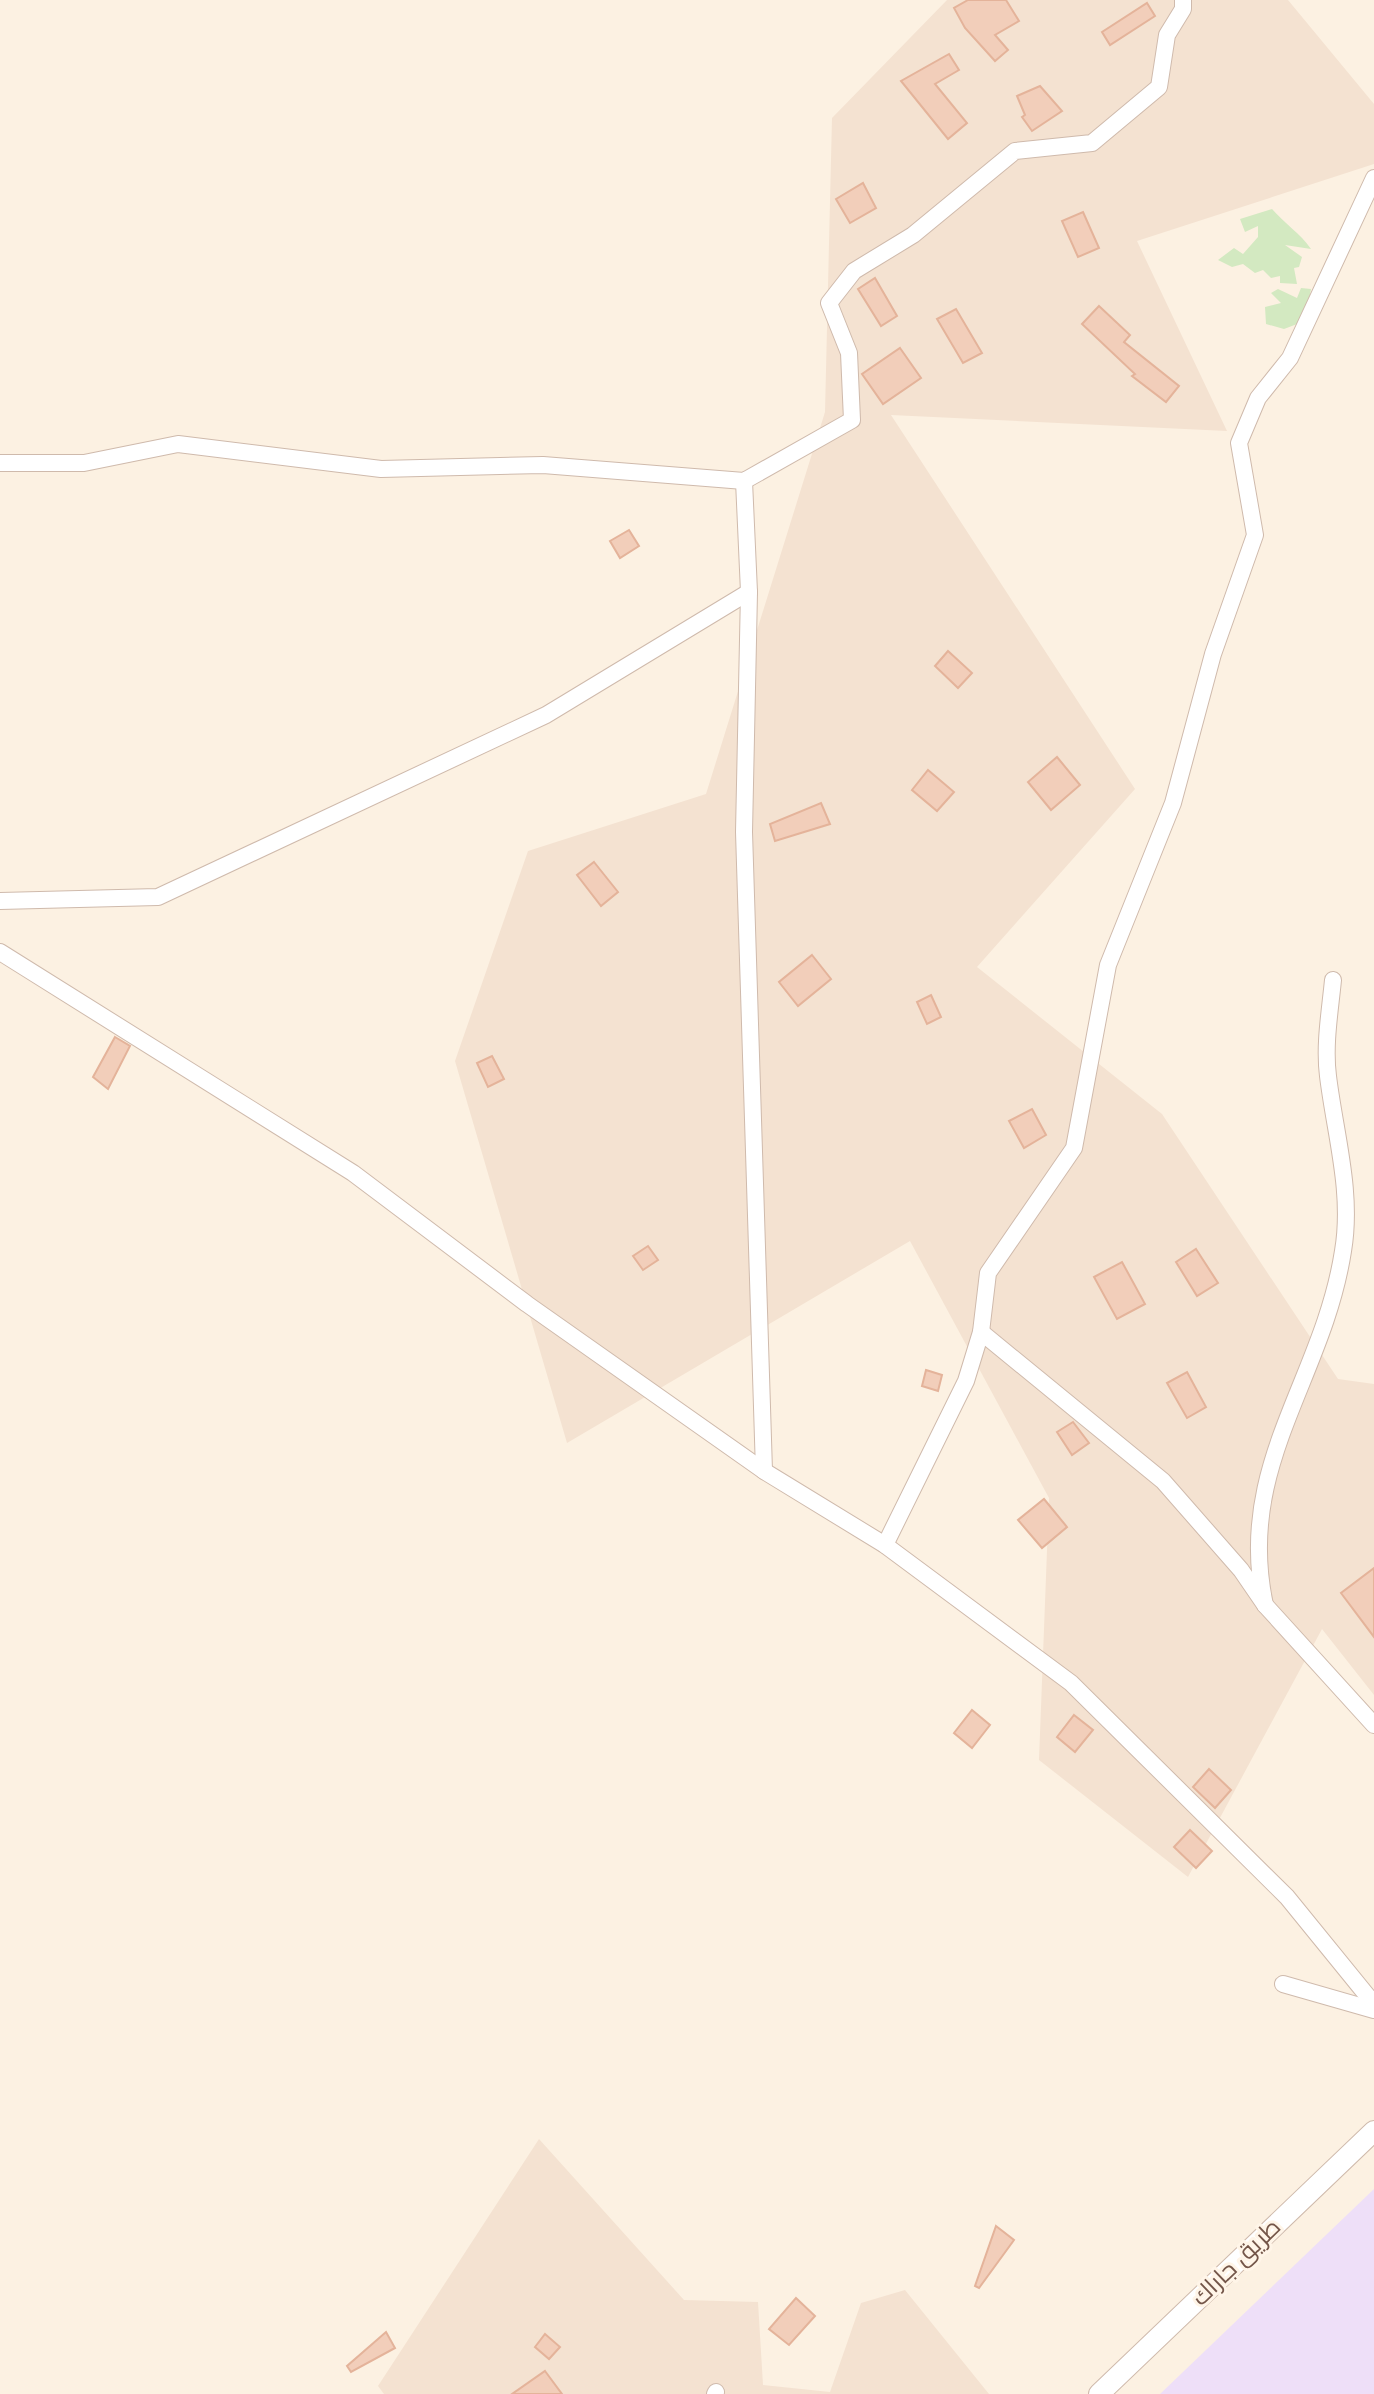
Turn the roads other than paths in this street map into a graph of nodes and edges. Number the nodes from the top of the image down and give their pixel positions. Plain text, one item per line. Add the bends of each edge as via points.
1 (1183, 0) edge
2 (1374, 178) edge
3 (0, 463) edge
4 (744, 481) junction
5 (749, 592) junction
6 (0, 901) edge
7 (0, 952) edge
8 (1333, 980) dead end
9 (981, 1332) junction
10 (764, 1471) junction
11 (885, 1545) junction
12 (1265, 1605) junction
13 (1374, 1725) edge
14 (1283, 1984) dead end
15 (1374, 2004) edge
16 (1374, 2010) edge
17 (1374, 2131) edge
18 (1099, 2394) edge

1 - 4 street via 1167,35 1159,87 1092,143 1015,151 913,235 854,271 829,303 849,353 852,420
2 - 9 street via 1290,358 1258,398 1239,443 1255,535 1213,654 1173,803 1108,965 1074,1148 988,1273
3 - 4 street via 84,463 178,444 381,469 543,465
4 - 5 street
5 - 6 street via 546,715 158,897
5 - 10 street via 744,832
7 - 10 street via 353,1173
8 - 12 street via 1328,1074 1344,1162 1344,1247 1335,1291 1263,1491 1257,1530
9 - 11 street via 966,1381
9 - 12 street via 1163,1481
10 - 11 street
11 - 15 street via 1071,1683 1287,1897
12 - 13 street
14 - 16 street
17 - 18 street, طريق جاراك

